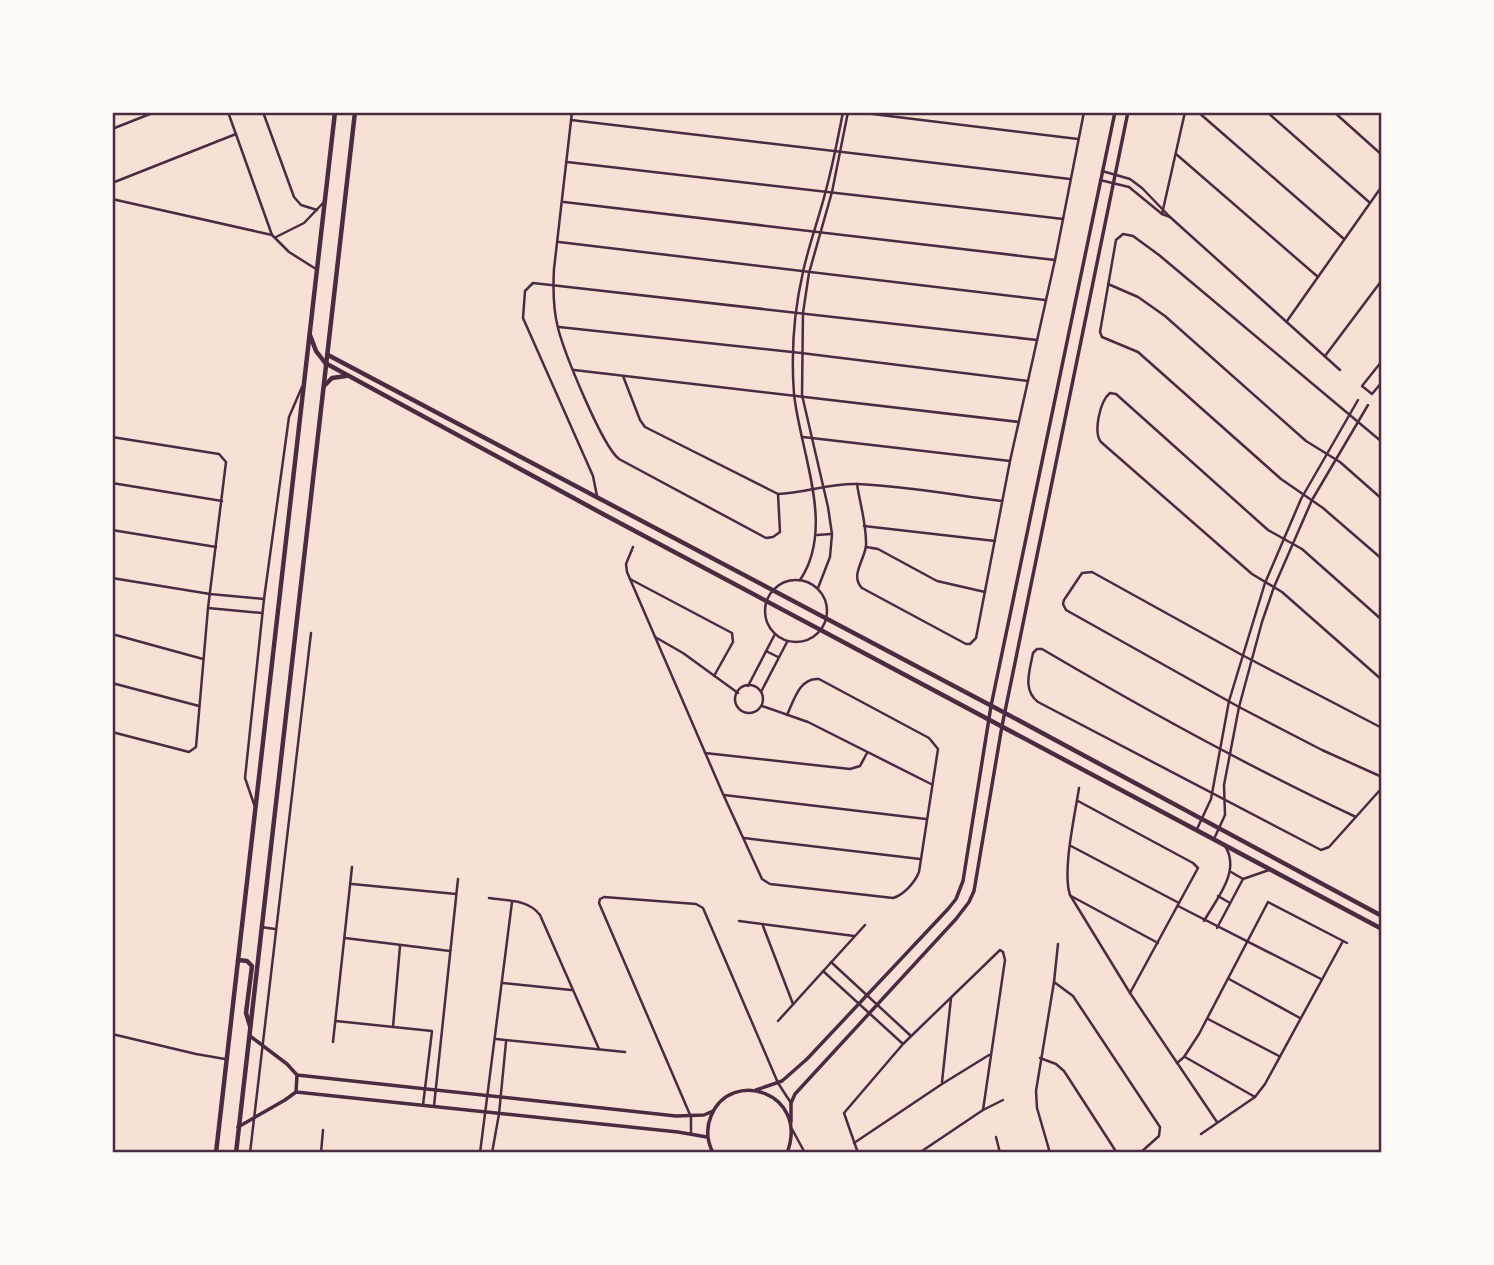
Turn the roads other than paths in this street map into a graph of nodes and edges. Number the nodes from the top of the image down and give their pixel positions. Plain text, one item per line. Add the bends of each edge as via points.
1 (155, 112) edge
2 (228, 112) edge
3 (263, 112) edge
4 (335, 112) edge
5 (355, 112) edge
6 (572, 112) edge
7 (842, 112) edge
8 (848, 112) edge
9 (856, 112) edge
10 (1084, 112) edge
11 (1115, 112) edge
12 (1128, 112) edge
13 (1185, 112) edge
14 (1198, 112) edge
15 (1267, 112) edge
16 (1334, 112) edge
17 (571, 120) junction
18 (112, 129) edge
19 (236, 134) junction
20 (1078, 139) junction
21 (835, 152) junction
22 (840, 152) junction
23 (1176, 154) junction
24 (1382, 155) edge
25 (566, 162) junction
26 (1102, 171) junction
27 (1115, 175) junction
28 (1070, 179) junction
29 (1100, 180) junction
30 (1113, 182) junction
31 (112, 183) edge
32 (1382, 186) edge
33 (826, 191) junction
34 (832, 192) junction
35 (112, 199) edge
36 (324, 201) junction
37 (563, 202) junction
38 (1370, 203) junction
39 (1163, 208) junction
40 (317, 211) junction
41 (1162, 214) junction
42 (1170, 217) junction
43 (1063, 219) junction
44 (814, 232) junction
45 (820, 233) junction
46 (274, 236) junction
47 (1344, 239) junction
48 (557, 242) junction
49 (1055, 260) junction
50 (317, 270) junction
51 (803, 272) junction
52 (809, 273) junction
53 (1318, 277) junction
54 (1382, 280) edge
55 (1108, 284) junction
56 (553, 286) junction
57 (1045, 300) junction
58 (796, 312) junction
59 (803, 313) junction
60 (1287, 321) junction
61 (557, 326) junction
62 (309, 331) junction
63 (1037, 340) junction
64 (794, 352) junction
65 (801, 353) junction
66 (328, 355) junction
67 (1325, 356) junction
68 (1382, 361) edge
69 (327, 364) junction
70 (573, 370) junction
71 (1340, 370) dead end
72 (622, 375) junction
73 (346, 376) junction
74 (305, 381) junction
75 (1028, 381) junction
76 (1382, 382) edge
77 (324, 387) junction
78 (794, 394) junction
79 (802, 395) junction
80 (1358, 400) dead end
81 (1368, 405) dead end
82 (1350, 414) junction
83 (1358, 421) junction
84 (1019, 422) junction
85 (112, 437) edge
86 (803, 437) junction
87 (811, 437) junction
88 (1382, 442) edge
89 (1327, 454) junction
90 (1336, 459) junction
91 (1010, 461) junction
92 (112, 484) edge
93 (857, 484) junction
94 (823, 486) junction
95 (811, 490) junction
96 (778, 494) junction
97 (1303, 495) junction
98 (597, 496) junction
99 (1382, 499) edge
100 (1312, 500) junction
101 (222, 501) junction
102 (1002, 501) junction
103 (609, 503) junction
104 (603, 514) junction
105 (864, 526) junction
106 (112, 530) edge
107 (832, 534) junction
108 (817, 535) junction
109 (1283, 538) junction
110 (995, 541) junction
111 (1293, 543) junction
112 (216, 547) junction
113 (866, 547) junction
114 (633, 548) dead end
115 (1382, 559) edge
116 (112, 578) edge
117 (630, 579) junction
118 (800, 580) junction
119 (1265, 583) junction
120 (1274, 587) junction
121 (818, 588) junction
122 (772, 590) junction
123 (985, 592) junction
124 (210, 594) junction
125 (264, 599) junction
126 (766, 601) junction
127 (208, 608) junction
128 (262, 613) junction
129 (826, 619) junction
130 (1382, 620) edge
131 (821, 630) junction
132 (311, 633) dead end
133 (112, 634) edge
134 (775, 634) junction
135 (655, 637) junction
136 (787, 641) junction
137 (766, 651) junction
138 (1242, 655) junction
139 (778, 657) junction
140 (203, 659) junction
141 (1251, 659) junction
142 (714, 676) junction
143 (1382, 680) edge
144 (112, 683) edge
145 (748, 686) junction
146 (737, 692) junction
147 (761, 692) junction
148 (1229, 701) junction
149 (199, 706) junction
150 (762, 706) junction
151 (991, 706) junction
152 (1239, 706) junction
153 (1005, 713) junction
154 (787, 715) junction
155 (989, 720) junction
156 (1002, 726) junction
157 (1382, 729) edge
158 (112, 732) edge
159 (1221, 748) junction
160 (705, 752) junction
161 (1230, 752) junction
162 (867, 753) junction
163 (1382, 777) edge
164 (931, 784) junction
165 (1382, 787) edge
166 (1079, 788) dead end
167 (1212, 793) junction
168 (723, 794) junction
169 (1226, 800) junction
170 (1077, 801) junction
171 (254, 807) junction
172 (1356, 817) junction
173 (926, 819) junction
174 (1202, 820) junction
175 (1219, 829) junction
176 (1197, 830) junction
177 (744, 838) junction
178 (1214, 839) junction
179 (1223, 843) junction
180 (1070, 845) junction
181 (920, 859) junction
182 (352, 867) dead end
183 (1273, 870) junction
184 (1231, 872) junction
185 (458, 879) dead end
186 (1243, 879) junction
187 (351, 884) junction
188 (1322, 884) junction
189 (1339, 893) junction
190 (456, 894) junction
191 (1070, 895) junction
192 (1319, 895) junction
193 (1218, 896) junction
194 (489, 898) dead end
195 (512, 902) junction
196 (1230, 903) junction
197 (1334, 903) junction
198 (1178, 905) junction
199 (1382, 916) edge
200 (739, 921) dead end
201 (1204, 921) junction
202 (762, 925) junction
203 (865, 925) dead end
204 (261, 927) junction
205 (1217, 928) junction
206 (275, 929) junction
207 (1382, 929) edge
208 (854, 936) junction
209 (345, 938) junction
210 (1343, 940) junction
211 (1246, 942) junction
212 (1158, 943) junction
213 (1347, 943) dead end
214 (1058, 944) dead end
215 (400, 945) junction
216 (450, 951) junction
217 (238, 960) junction
218 (831, 962) junction
219 (823, 971) junction
220 (1228, 979) junction
221 (1321, 979) junction
222 (1054, 982) junction
223 (503, 983) junction
224 (571, 990) junction
225 (1130, 993) junction
226 (866, 995) junction
227 (951, 998) junction
228 (858, 1003) junction
229 (793, 1004) junction
230 (876, 1004) junction
231 (869, 1012) junction
232 (1206, 1018) junction
233 (1300, 1018) junction
234 (336, 1021) junction
235 (778, 1021) dead end
236 (251, 1027) junction
237 (393, 1027) junction
238 (112, 1034) edge
239 (250, 1036) junction
240 (911, 1037) junction
241 (496, 1039) junction
242 (506, 1040) junction
243 (333, 1042) dead end
244 (263, 1044) junction
245 (903, 1044) junction
246 (599, 1049) junction
247 (625, 1052) dead end
248 (990, 1054) junction
249 (1279, 1056) junction
250 (1184, 1057) junction
251 (1040, 1058) junction
252 (227, 1059) junction
253 (1177, 1063) junction
254 (297, 1075) junction
255 (778, 1083) junction
256 (942, 1084) junction
257 (425, 1090) junction
258 (756, 1090) junction
259 (435, 1091) junction
260 (296, 1092) junction
261 (489, 1097) junction
262 (1255, 1097) junction
263 (500, 1098) junction
264 (1003, 1100) dead end
265 (791, 1103) junction
266 (423, 1106) junction
267 (433, 1107) junction
268 (983, 1110) junction
269 (713, 1111) junction
270 (486, 1113) junction
271 (499, 1114) junction
272 (691, 1117) junction
273 (254, 1119) junction
274 (791, 1122) junction
275 (1217, 1122) junction
276 (238, 1127) junction
277 (792, 1129) junction
278 (323, 1130) dead end
279 (691, 1134) junction
280 (1201, 1134) dead end
281 (708, 1137) junction
282 (996, 1138) dead end
283 (854, 1143) junction
284 (216, 1153) edge
285 (236, 1153) edge
286 (250, 1153) edge
287 (321, 1153) edge
288 (481, 1153) edge
289 (492, 1153) edge
290 (713, 1153) edge
291 (787, 1153) edge
292 (805, 1153) edge
293 (858, 1153) edge
294 (919, 1153) edge
295 (1000, 1153) edge
296 (1050, 1153) edge
297 (1117, 1153) edge
298 (1140, 1153) edge

1 - 18 street
2 - 19 street
3 - 40 street via 294,197
4 - 36 main road
5 - 66 main road
6 - 17 street
7 - 21 street
8 - 22 street
9 - 20 street
10 - 20 street
11 - 26 street
12 - 27 street
13 - 23 street
14 - 47 street
15 - 38 street
16 - 24 street
17 - 21 street
17 - 25 street
19 - 31 street
19 - 46 street
20 - 28 street
21 - 22 street
21 - 33 street
22 - 28 street
22 - 34 street
23 - 39 street
23 - 53 street
25 - 33 street
25 - 37 street
26 - 27 street
26 - 29 street
27 - 30 street
27 - 39 street via 1136,183
28 - 43 street
29 - 30 street
29 - 151 street
30 - 41 street via 1129,187
30 - 153 street
32 - 38 street
33 - 34 street
33 - 44 street
34 - 43 street
34 - 45 street
35 - 46 street
36 - 40 street
36 - 50 main road
37 - 44 street
37 - 48 street
38 - 47 street
39 - 41 street
39 - 42 street
40 - 46 street via 304,223
41 - 42 street
42 - 60 street
43 - 49 street
44 - 45 street
44 - 51 street
45 - 49 street
45 - 52 street
46 - 50 street via 289,253
47 - 53 street
48 - 51 street
48 - 56 street
49 - 57 street
50 - 62 main road
51 - 52 street
51 - 58 street
52 - 57 street
52 - 59 street
53 - 60 street
54 - 67 street
55 - 82 street via 1114,245 1119,236 1133,236
55 - 89 street via 1165,316 1306,441
55 - 97 street via 1100,335 1138,352
56 - 58 street
56 - 61 street
56 - 98 street via 538,283 526,288 523,318 593,476
57 - 63 street
58 - 59 street
58 - 64 street
59 - 63 street
59 - 65 street
60 - 67 street
61 - 64 street
61 - 70 street
62 - 69 main road
62 - 74 main road
63 - 75 street
64 - 65 street
64 - 78 street
65 - 75 street
65 - 79 street
66 - 69 main road
66 - 98 main road
67 - 71 street
68 - 76 street via 1362,386 1371,394
69 - 73 main road
69 - 77 main road
70 - 72 street
70 - 96 street via 607,445 619,459 766,538 776,536 781,527
72 - 78 street
72 - 96 street via 649,430
73 - 77 main road via 332,378
73 - 104 main road
74 - 125 street via 289,417
74 - 171 main road
75 - 84 street
77 - 204 main road
78 - 79 street
78 - 86 street
79 - 84 street
79 - 87 street
80 - 82 street
81 - 83 street
82 - 83 street
82 - 89 street
83 - 88 street
83 - 90 street
84 - 91 street
85 - 101 street via 219,454 226,463
86 - 87 street
86 - 95 street
87 - 91 street
87 - 94 street
89 - 90 street
89 - 97 street
90 - 99 street
90 - 100 street
91 - 102 street
92 - 101 street
93 - 94 street
93 - 102 street
93 - 105 street
94 - 95 street
94 - 107 street
95 - 96 street
95 - 108 street
97 - 100 street
97 - 109 street
98 - 103 main road
100 - 111 street
100 - 115 street
101 - 112 street
102 - 110 street
103 - 104 main road
103 - 122 main road
104 - 126 main road
105 - 110 street
105 - 113 street
106 - 112 street
107 - 108 street
107 - 121 street via 830,557
108 - 118 street via 811,562
109 - 111 street
109 - 119 street
109 - 119 street via 1268,530 1116,394 1107,395 1097,433 1101,442
110 - 123 street
111 - 120 street
111 - 130 street
112 - 124 street
113 - 123 street via 937,581
113 - 123 street via 857,577 862,588 966,644 976,638
114 - 117 street via 625,567
116 - 124 street
117 - 135 street
117 - 142 street via 732,633 733,642
118 - 121 street
118 - 122 street
119 - 120 street
119 - 138 street
120 - 141 street
120 - 143 street
121 - 129 street via 826,603
122 - 126 street
122 - 129 main road
124 - 125 street
124 - 127 street
125 - 128 street
126 - 131 main road
126 - 134 street via 765,613
127 - 128 street
127 - 140 street
128 - 171 street via 245,778
129 - 131 street
129 - 151 main road
131 - 136 street via 806,641
131 - 155 main road
132 - 206 street
133 - 140 street
134 - 136 street
134 - 137 street
135 - 142 street
135 - 160 street
136 - 139 street
137 - 139 street
137 - 145 street
138 - 141 street
138 - 148 street
138 - 148 street via 1091,572 1082,573 1064,600 1066,610
139 - 147 street
140 - 149 street
141 - 152 street
141 - 157 street
142 - 146 street
144 - 149 street
145 - 146 street
145 - 147 street
146 - 150 street via 738,706 745,712
147 - 150 street
148 - 152 street
148 - 159 street
149 - 158 street via 196,747 189,752
150 - 154 street
151 - 153 main road
151 - 155 street
152 - 161 street
152 - 163 street
153 - 156 street
153 - 174 main road
154 - 162 street
154 - 164 street via 802,685 819,679 929,738 938,749
155 - 156 main road
155 - 226 street via 958,893
156 - 176 main road
156 - 230 street via 969,902
159 - 161 street
159 - 167 street
159 - 167 street via 1042,649 1033,653 1027,687 1033,698
160 - 162 street via 850,768 860,765
160 - 168 street
161 - 169 street
161 - 172 street
162 - 164 street
164 - 173 street
165 - 172 street
166 - 170 street
167 - 169 street
167 - 174 street
168 - 173 street
168 - 177 street
169 - 172 street via 1316,848 1326,849
169 - 175 street
170 - 180 street
170 - 198 street via 1198,867
171 - 217 main road
173 - 181 street
174 - 175 main road
174 - 176 street
175 - 178 street
175 - 188 main road
176 - 178 main road
177 - 181 street
177 - 181 street via 762,879 771,884 893,898 918,875
178 - 179 main road
179 - 183 main road
179 - 184 street
180 - 191 street
180 - 198 street
182 - 187 street
183 - 186 street
183 - 192 main road
184 - 186 street
184 - 193 street
185 - 190 street
186 - 196 street
187 - 190 street
187 - 209 street
188 - 189 main road
188 - 192 main road
189 - 197 main road via 1334,895
189 - 199 main road
190 - 216 street
191 - 212 street
191 - 225 street
192 - 197 main road
193 - 196 street
193 - 201 street
194 - 195 street
195 - 223 street
195 - 224 street via 531,905 540,915
196 - 205 street
197 - 207 main road
198 - 201 street
198 - 212 street
200 - 202 street
201 - 205 street
202 - 208 street
202 - 229 street
203 - 208 street
204 - 206 street
204 - 236 main road
205 - 211 street
206 - 244 street
208 - 218 street
209 - 215 street
209 - 234 street
210 - 211 street via 1268,902
210 - 213 street
210 - 221 street
211 - 220 street
211 - 221 street
212 - 225 street
214 - 222 street
215 - 216 street
215 - 237 street
216 - 259 street
217 - 236 main road via 252,966 246,1013
217 - 252 main road
218 - 219 street
218 - 226 street
219 - 228 street
219 - 229 street
220 - 232 street
220 - 233 street
221 - 233 street
222 - 251 street
222 - 298 street via 1073,996 1160,1127 1159,1136
223 - 224 street
223 - 241 street
224 - 246 street
225 - 253 street
226 - 228 street
226 - 230 street
227 - 240 street
227 - 248 street via 1003,952
227 - 256 street
228 - 231 street
228 - 255 street via 800,1066
229 - 235 street
230 - 231 street
230 - 240 street
231 - 245 street
231 - 265 street
232 - 249 street
232 - 250 street
233 - 249 street
234 - 237 street
234 - 243 street
236 - 239 main road
237 - 257 street via 432,1031
238 - 252 street
239 - 244 street
239 - 276 main road
240 - 245 street
241 - 242 street
241 - 261 street
242 - 246 street
242 - 263 street
244 - 254 street
244 - 273 street
245 - 283 street via 844,1113
246 - 247 street
248 - 256 street
248 - 268 street
249 - 262 street
250 - 253 street
250 - 262 street
251 - 296 street via 1037,1108
251 - 297 street via 1064,1071
252 - 284 main road
253 - 275 street
254 - 257 street
254 - 260 street
255 - 258 street
255 - 265 street
255 - 272 street via 704,910 696,904 604,897 599,903
256 - 283 street
257 - 259 street
257 - 266 street
258 - 269 street via 732,1094
258 - 274 street via 778,1101
259 - 261 street
259 - 267 street
260 - 266 street
260 - 273 street
261 - 263 street
261 - 270 street
262 - 275 street
263 - 271 street
263 - 272 street
264 - 268 street
265 - 274 street
266 - 267 street
267 - 270 street
268 - 294 street
269 - 272 street
269 - 281 street
270 - 271 street
270 - 288 street
271 - 279 street
271 - 289 street
272 - 279 street
273 - 276 street
273 - 286 street
274 - 277 street
275 - 280 street
276 - 285 main road
277 - 291 street
277 - 292 street
278 - 287 street
279 - 281 street
281 - 290 street
282 - 295 street
283 - 293 street

